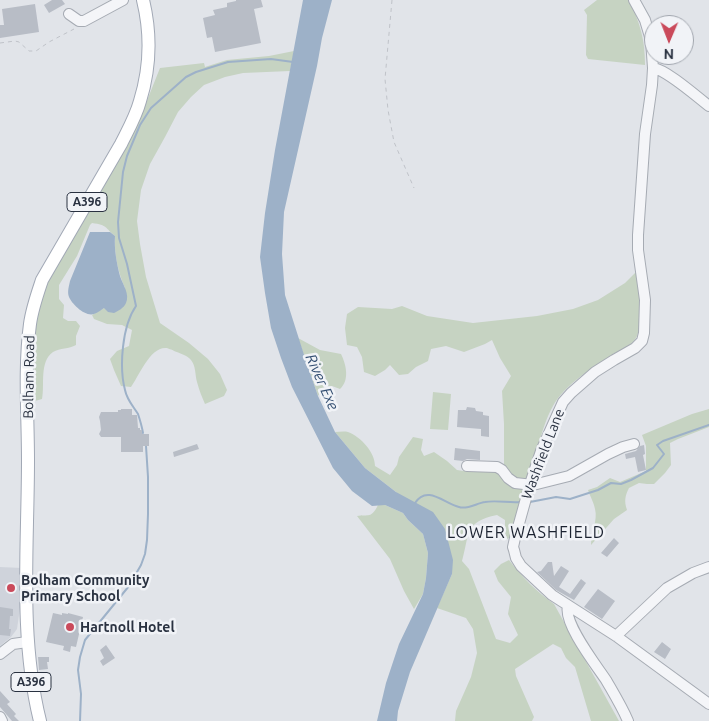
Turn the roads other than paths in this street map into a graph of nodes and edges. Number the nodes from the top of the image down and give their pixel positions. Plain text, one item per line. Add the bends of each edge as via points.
1 (123, 0) edge
2 (143, 0) edge
3 (634, 0) edge
4 (69, 14) dead end
5 (653, 68) junction
6 (709, 106) edge
7 (634, 444) dead end
8 (467, 466) dead end
9 (530, 484) junction
10 (709, 567) edge
11 (568, 606) junction
12 (616, 636) junction
13 (27, 642) junction
14 (0, 654) edge
15 (709, 704) edge
16 (0, 717) edge
17 (2, 721) edge
18 (40, 721) edge
19 (628, 721) edge

1 - 4 street via 81,22
2 - 13 main road, Bolham Road / A396 via 148,51 140,102 121,144 42,280 30,323 27,365
3 - 5 street, Washfield Lane via 651,40
5 - 6 street
5 - 9 street, Washfield Lane via 638,235 645,300 642,341 595,372 563,402
7 - 9 street via 608,454 569,476
8 - 9 street via 497,467 515,483
9 - 11 street, Washfield Lane via 514,546 516,558 552,595
10 - 12 street via 667,588
11 - 12 street, Washfield Lane
11 - 19 street via 568,618 578,638
12 - 15 street, Washfield Lane
13 - 14 street via 13,644
13 - 18 main road, Bolham Road / A396
16 - 17 street

